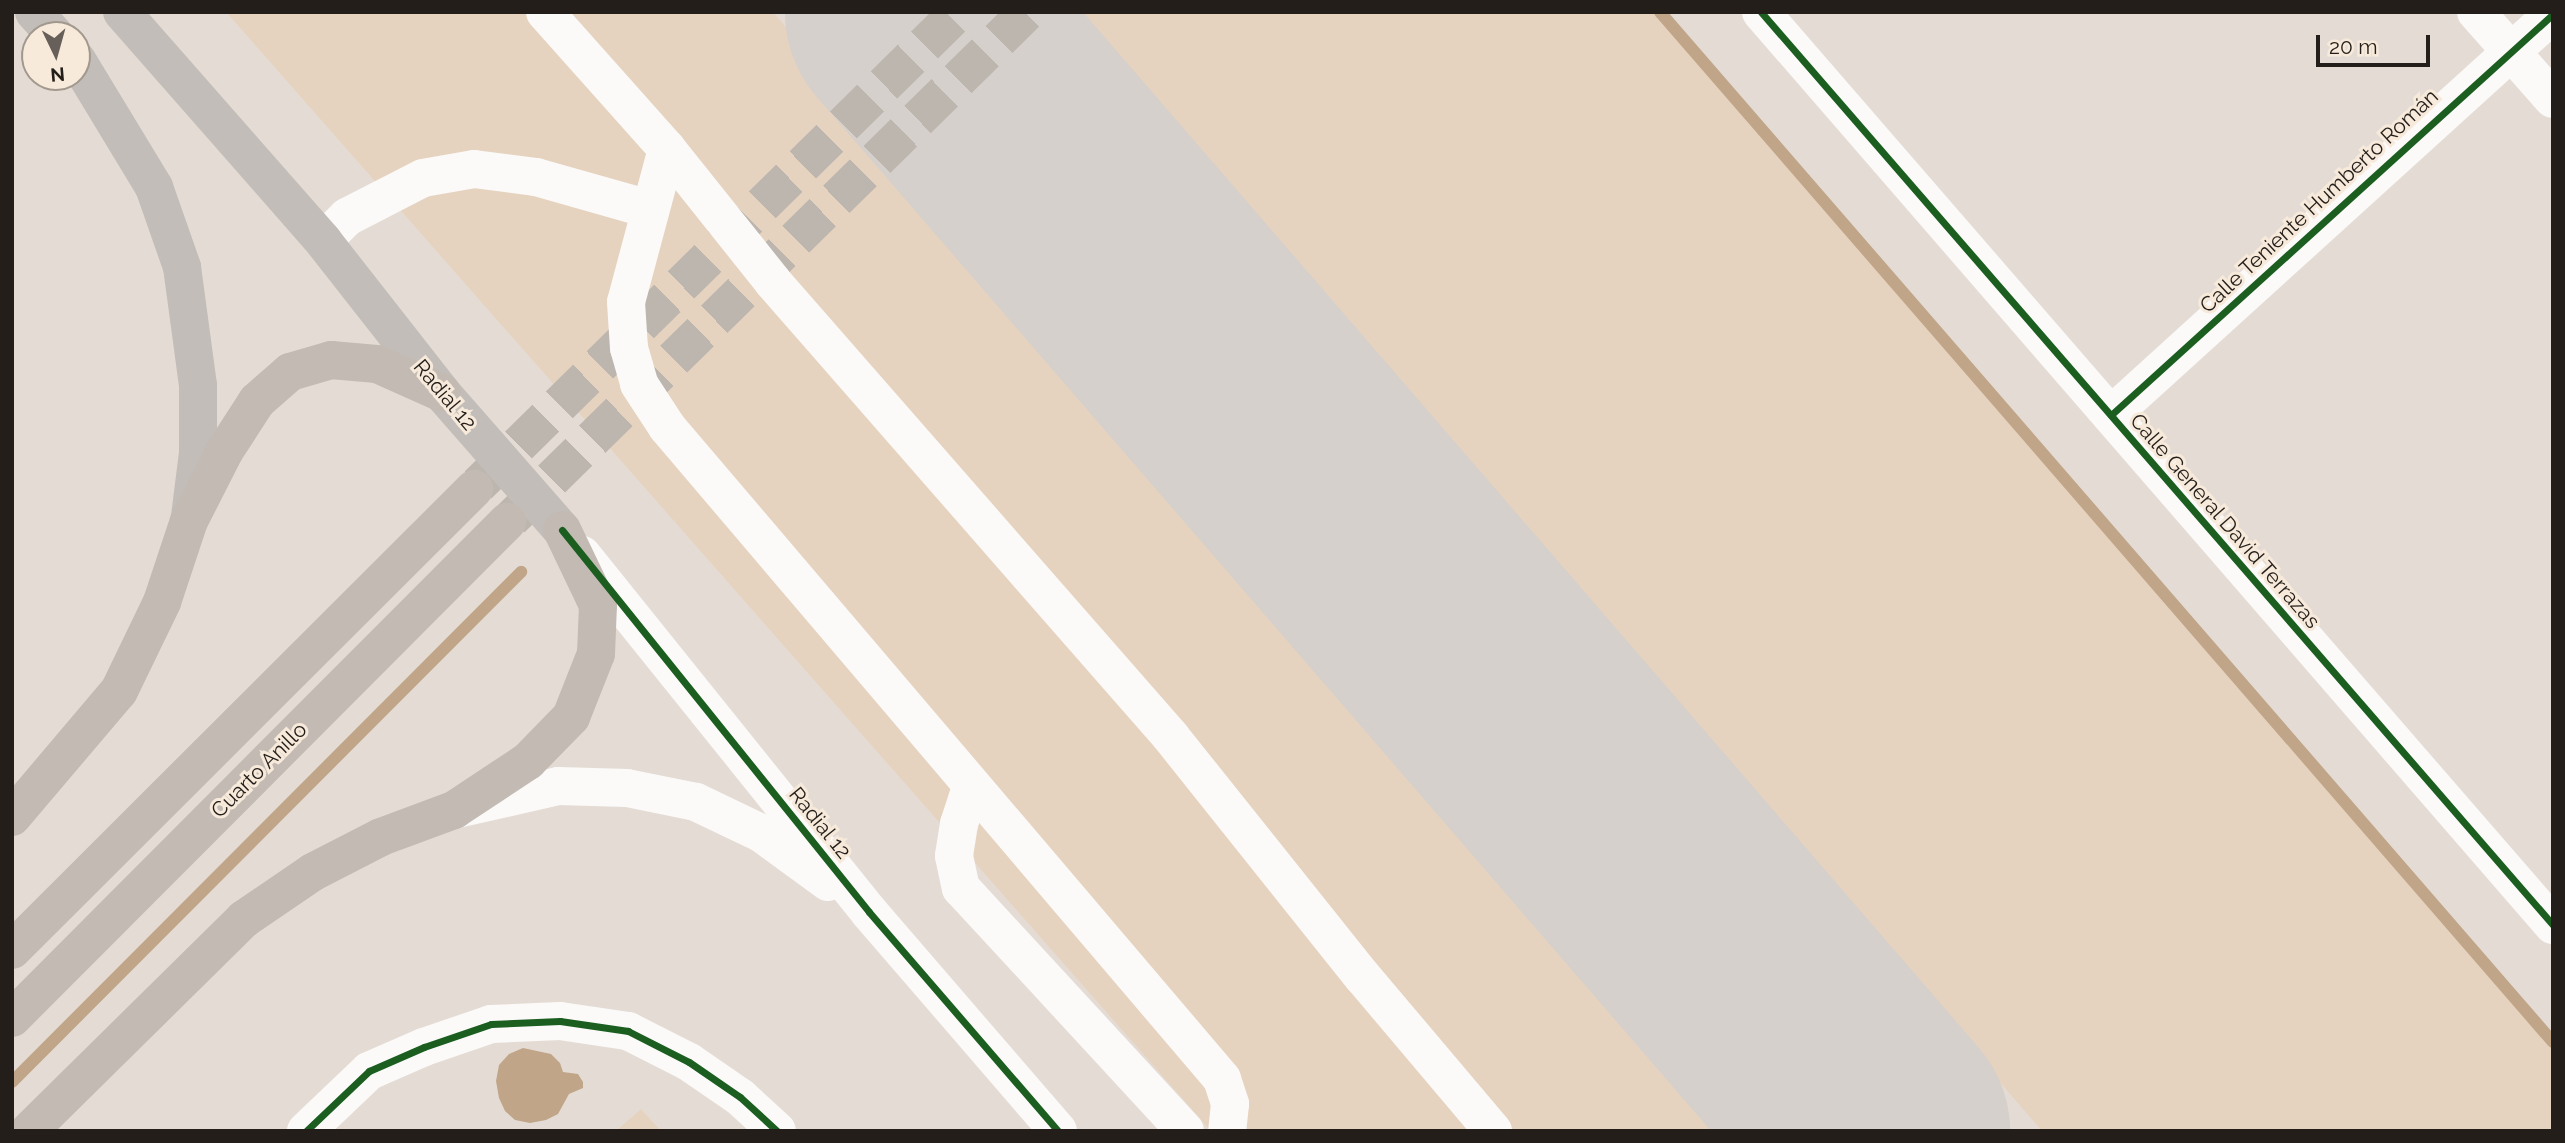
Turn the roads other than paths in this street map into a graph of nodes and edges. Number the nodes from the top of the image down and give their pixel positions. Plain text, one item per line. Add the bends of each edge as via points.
1 (122, 12) edge
2 (545, 12) edge
3 (1761, 12) edge
4 (2476, 12) edge
5 (2553, 14) edge
6 (2510, 50) junction
7 (91, 83) edge
8 (2553, 99) edge
9 (667, 149) junction
10 (649, 209) junction
11 (323, 241) junction
12 (442, 393) junction
13 (2111, 415) junction
14 (474, 489) tunnel mouth
15 (189, 521) junction
16 (507, 523) tunnel mouth
17 (562, 530) junction
18 (971, 787) junction
19 (454, 810) junction
20 (12, 817) edge
21 (869, 912) junction
22 (2553, 925) edge
23 (12, 950) edge
24 (12, 1018) edge
25 (29, 1131) edge
26 (306, 1131) edge
27 (777, 1131) edge
28 (1058, 1131) edge
29 (1185, 1131) edge
30 (1227, 1131) edge
31 (1493, 1131) edge

1 - 11 main road, Radial 12
2 - 9 street
3 - 13 street, Calle General David Terrazas
4 - 6 street
5 - 6 street, Calle Teniente Humberto Román
6 - 8 street
6 - 13 street, Calle Teniente Humberto Román
7 - 15 main road via 154,187 182,268 198,385 198,453
9 - 10 street
9 - 31 street via 773,282 1171,737
10 - 11 street via 536,177 474,169 423,178 347,217
10 - 18 street via 626,302 629,348 639,384 667,427
11 - 12 main road, Radial 12
12 - 15 highway via 377,364 331,360 290,372 257,401 224,452
12 - 17 main road, Radial 12
13 - 22 street, Calle General David Terrazas
14 - 23 highway
15 - 20 highway via 162,602 119,691
16 - 24 highway, Cuarto Anillo
17 - 19 highway via 598,605 596,654 571,717 528,761
17 - 21 street, Radial 12
18 - 29 street via 954,856 961,888
18 - 30 street via 1222,1079 1230,1104
19 - 21 street, Radial 12 via 558,786 627,788 696,802 761,833
19 - 25 highway via 381,836 313,872 244,919
21 - 28 street, Radial 12
26 - 27 street via 369,1071 391,1061 491,1024 560,1021 628,1031 689,1062 740,1097

